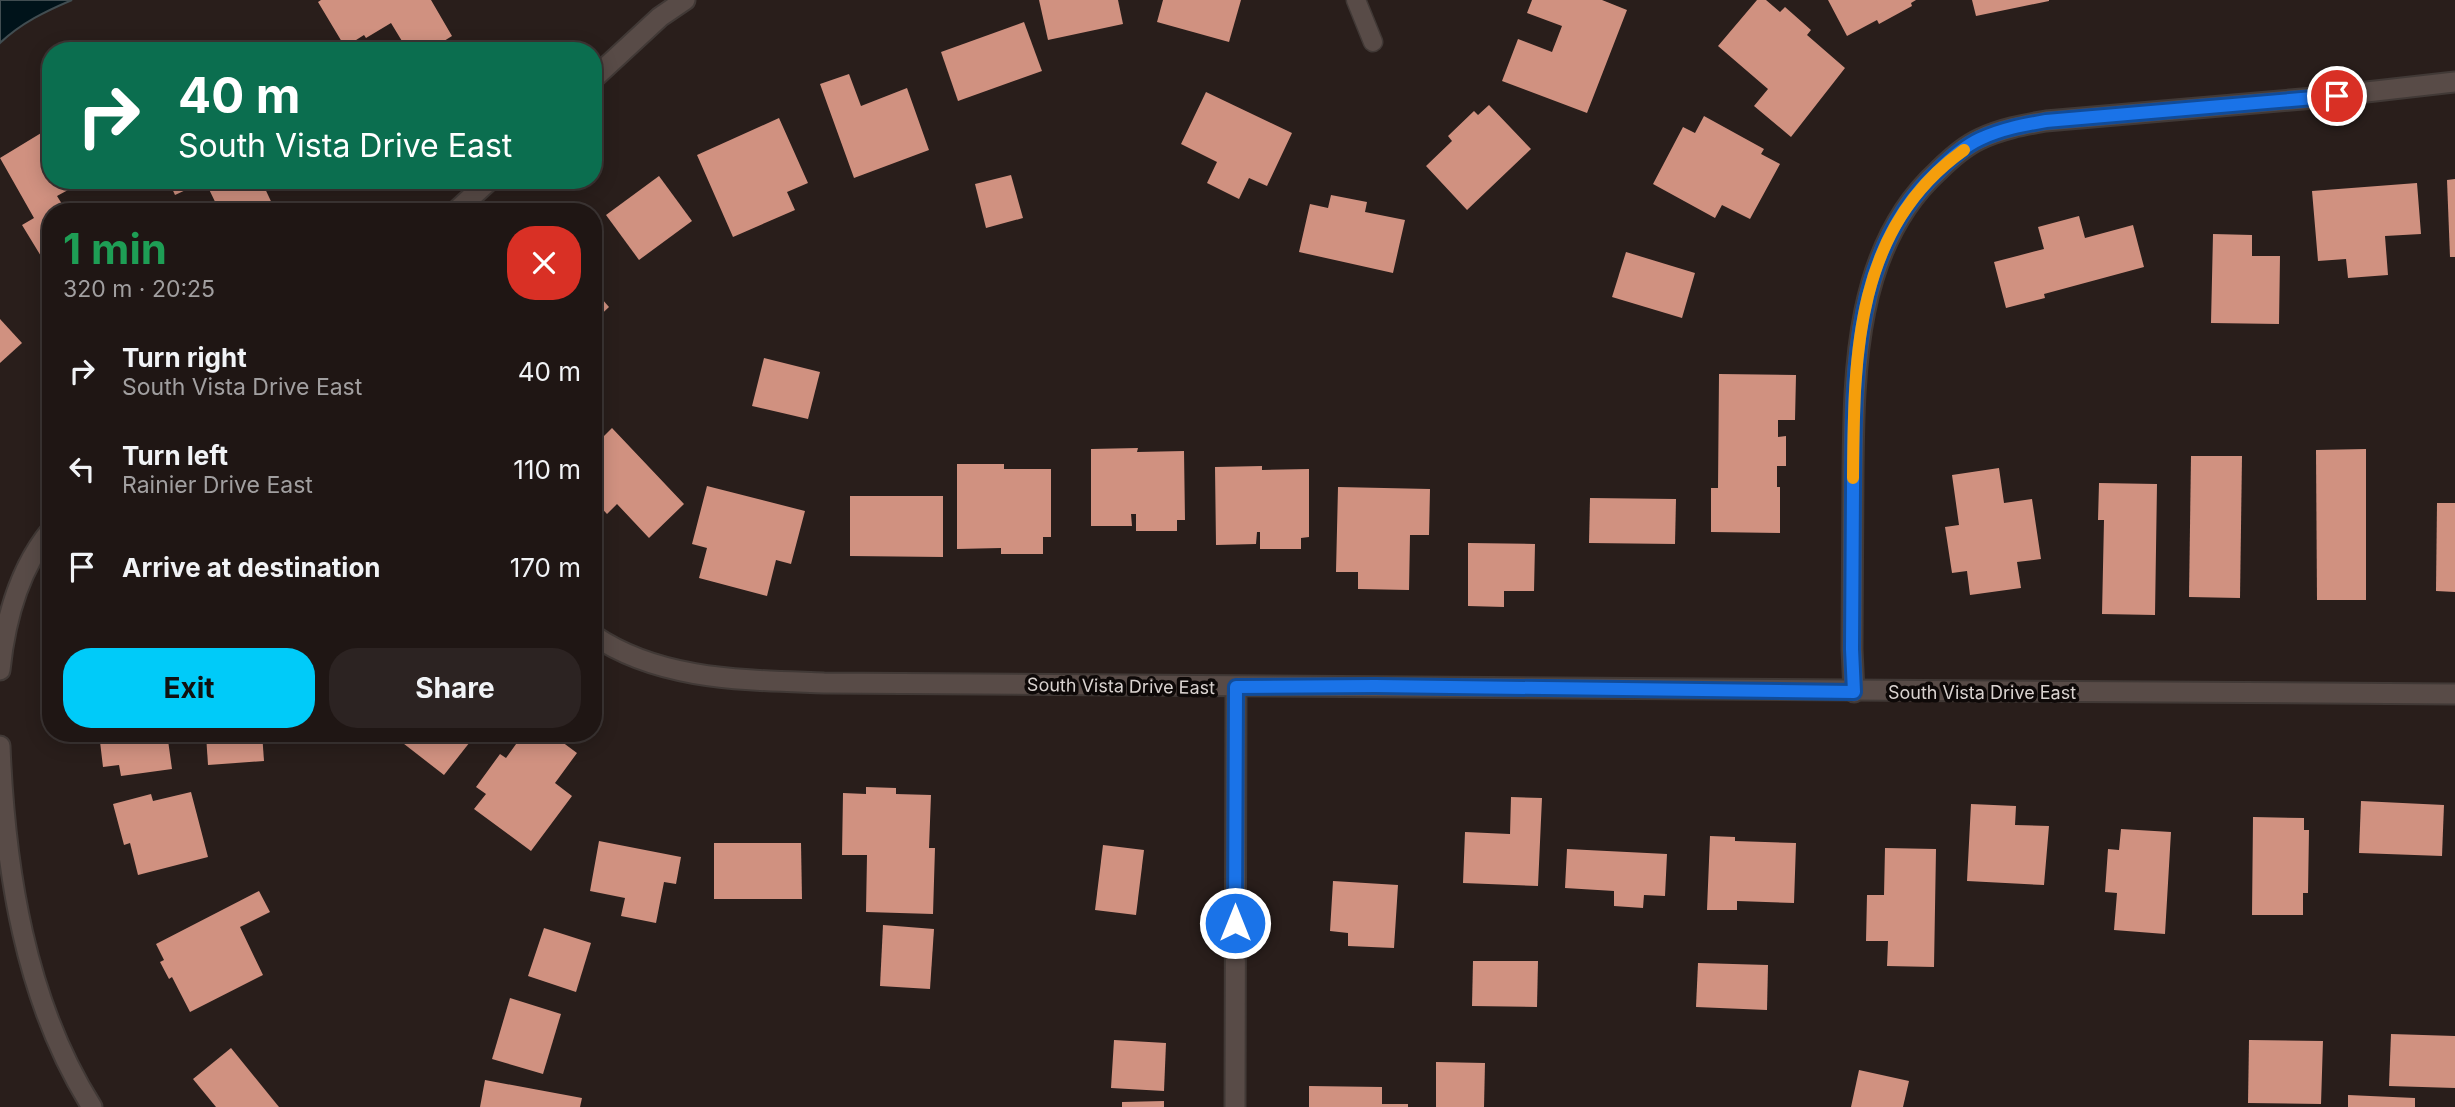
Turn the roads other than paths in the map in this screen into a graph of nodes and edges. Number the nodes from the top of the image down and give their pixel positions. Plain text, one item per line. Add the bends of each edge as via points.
1 (685, 0) edge
2 (1356, 0) edge
3 (1373, 41) dead end
4 (602, 71) edge
5 (2455, 82) edge
6 (480, 189) edge
7 (465, 203) edge
8 (42, 541) edge
9 (602, 640) edge
10 (0, 670) edge
11 (1236, 687) junction
12 (1854, 692) junction
13 (2455, 695) edge
14 (0, 746) edge
15 (92, 1107) edge
16 (1235, 1107) edge

1 - 4 street
2 - 3 lane
5 - 12 street via 2008,128 1978,140 1923,185 1881,252 1856,356
6 - 7 street
8 - 10 street via 10,611
9 - 11 street, South Vista Drive East via 674,670 732,680
11 - 12 street, South Vista Drive East
11 - 16 street
12 - 13 street, South Vista Drive East
14 - 15 street via 2,807 27,954 47,1013

